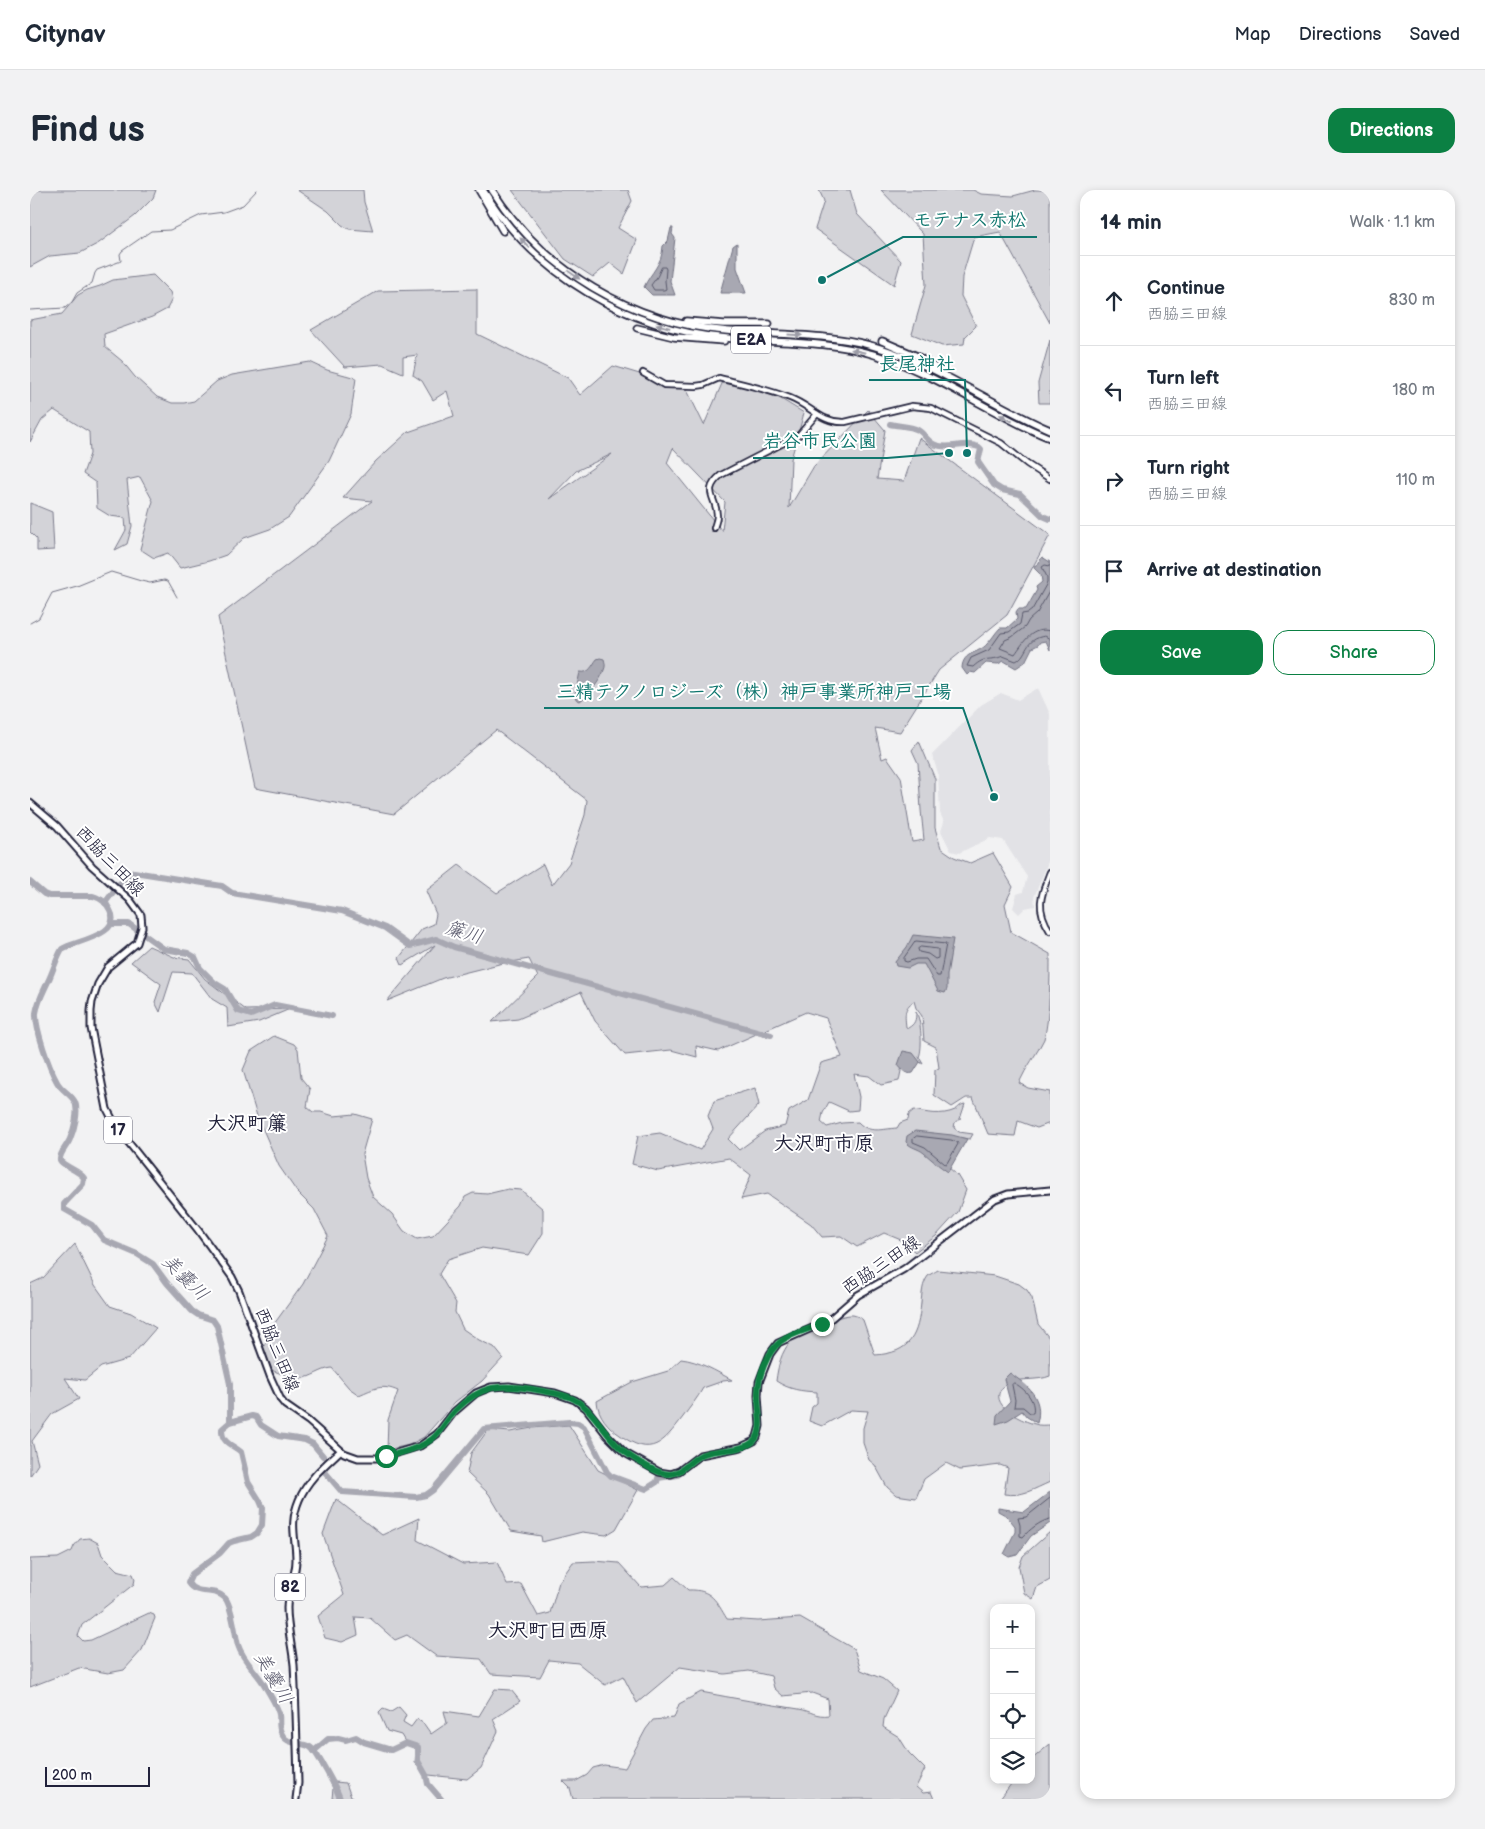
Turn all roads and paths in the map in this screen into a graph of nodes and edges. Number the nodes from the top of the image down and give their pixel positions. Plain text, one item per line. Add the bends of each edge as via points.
1 (479, 190) edge
2 (483, 190) edge
3 (492, 190) edge
4 (503, 231) dead end
5 (649, 314) junction
6 (769, 324) dead end
7 (638, 328) dead end
8 (778, 341) junction
9 (882, 341) dead end
10 (643, 373) dead end
11 (971, 390) junction
12 (817, 414) junction
13 (1050, 430) edge
14 (1050, 438) edge
15 (1050, 479) edge
16 (714, 528) dead end
17 (30, 803) edge
18 (1050, 872) edge
19 (1050, 931) edge
20 (1050, 1190) edge
21 (340, 1451) junction
22 (296, 1799) edge

1 - 4 highway
8 -> 2 highway, E2A via 678,331 608,304 572,283 541,259 514,231
3 -> 5 highway, E2A via 525,232 562,266 604,294
5 - 6 highway via 703,323
5 -> 11 highway, E2A via 711,329 813,336 859,343 908,359
7 - 8 highway via 700,340
14 -> 8 highway, E2A via 886,358 835,346
9 - 11 highway via 917,356
10 - 12 street via 664,385 696,386 719,378 790,398
11 - 13 highway, E2A
12 - 15 street via 831,421 845,422 912,406 931,408 1001,442
12 - 16 street via 799,435 715,480 711,492 717,514
17 - 21 main road, 西脇三田線 / 17 via 57,826 141,915 142,928 137,943 102,975 90,1011 98,1067 111,1119 232,1277 284,1405 308,1421
18 - 19 street via 1040,902 1042,916
20 - 21 main road, 西脇三田線 / 17 via 1008,1194 995,1199 904,1268 858,1295 828,1321 778,1343 759,1382 760,1426 757,1437 749,1444 700,1455 671,1474 659,1472 625,1453 586,1408 575,1400 555,1393 509,1386 490,1387 476,1393 454,1412 432,1439 412,1449 374,1458 358,1458
21 - 22 main road, 82 via 308,1483 294,1516 296,1566 287,1609 294,1670

